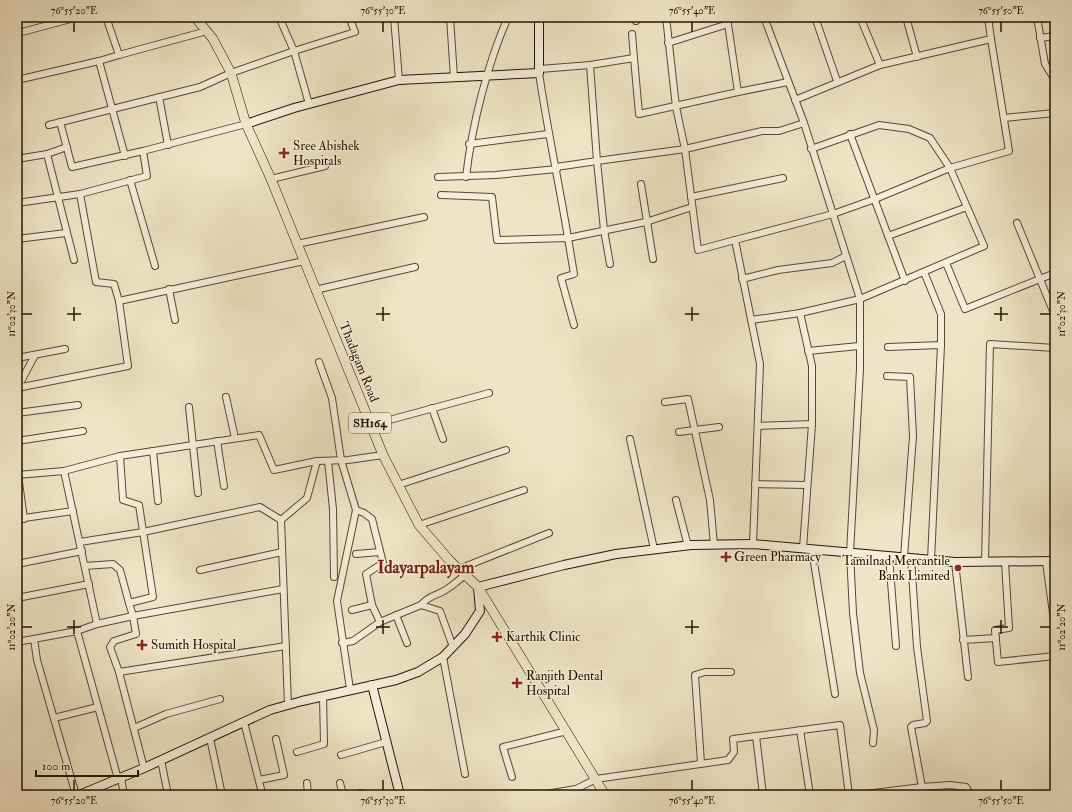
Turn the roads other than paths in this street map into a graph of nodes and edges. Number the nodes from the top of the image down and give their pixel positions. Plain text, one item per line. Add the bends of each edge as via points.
1 (78, 17) edge
2 (106, 17) edge
3 (195, 17) edge
4 (279, 17) edge
5 (349, 17) edge
6 (394, 17) edge
7 (450, 17) edge
8 (508, 17) edge
9 (550, 17) edge
10 (666, 17) edge
11 (726, 17) edge
12 (764, 17) edge
13 (816, 17) edge
14 (860, 17) edge
15 (906, 17) edge
16 (988, 17) edge
17 (1037, 17) edge
18 (539, 18) edge
19 (728, 24) junction
20 (207, 31) junction
21 (22, 32) dead end
22 (632, 34) dead end
23 (1055, 36) edge
24 (1040, 38) junction
25 (991, 39) junction
26 (668, 42) junction
27 (294, 51) junction
28 (119, 55) junction
29 (917, 57) junction
30 (634, 58) junction
31 (99, 61) junction
32 (590, 65) junction
33 (880, 66) junction
34 (539, 71) junction
35 (231, 73) junction
36 (488, 75) junction
37 (454, 78) junction
38 (17, 80) edge
39 (399, 80) junction
40 (837, 81) junction
41 (1055, 81) edge
42 (788, 82) junction
43 (738, 92) junction
44 (159, 97) junction
45 (795, 100) junction
46 (309, 104) junction
47 (676, 107) junction
48 (113, 110) junction
49 (1055, 113) edge
50 (1004, 118) junction
51 (60, 122) junction
52 (804, 123) junction
53 (246, 124) junction
54 (50, 125) dead end
55 (548, 134) junction
56 (850, 134) junction
57 (469, 144) junction
58 (168, 145) junction
59 (67, 147) junction
60 (685, 149) junction
61 (811, 149) junction
62 (143, 151) junction
63 (47, 154) junction
64 (125, 156) junction
65 (17, 159) edge
66 (597, 161) junction
67 (325, 166) dead end
68 (557, 168) junction
69 (950, 168) junction
70 (438, 177) dead end
71 (466, 177) junction
72 (783, 178) dead end
73 (271, 179) junction
74 (130, 180) junction
75 (641, 184) dead end
76 (80, 194) junction
77 (441, 195) dead end
78 (691, 197) junction
79 (57, 198) junction
80 (875, 199) junction
81 (17, 203) edge
82 (692, 207) junction
83 (967, 207) junction
84 (833, 214) junction
85 (424, 217) dead end
86 (646, 222) junction
87 (1017, 223) dead end
88 (604, 230) junction
89 (66, 233) junction
90 (888, 236) junction
91 (568, 238) junction
92 (17, 239) edge
93 (735, 240) junction
94 (297, 244) junction
95 (846, 256) junction
96 (653, 258) dead end
97 (74, 260) dead end
98 (304, 260) junction
99 (946, 263) junction
100 (610, 264) dead end
101 (155, 266) dead end
102 (415, 267) dead end
103 (924, 272) junction
104 (1055, 274) edge
105 (742, 279) junction
106 (1041, 280) junction
107 (905, 281) junction
108 (169, 289) junction
109 (315, 290) junction
110 (860, 299) junction
111 (119, 301) junction
112 (800, 313) junction
113 (1055, 316) edge
114 (175, 320) dead end
115 (751, 320) junction
116 (574, 325) dead end
117 (941, 345) junction
118 (859, 346) junction
119 (888, 347) dead end
120 (1055, 348) edge
121 (65, 349) dead end
122 (808, 351) junction
123 (35, 355) junction
124 (17, 358) edge
125 (319, 362) dead end
126 (887, 376) dead end
127 (17, 388) edge
128 (489, 393) dead end
129 (226, 397) dead end
130 (665, 402) dead end
131 (78, 405) dead end
132 (188, 407) dead end
133 (432, 408) junction
134 (17, 413) edge
135 (812, 424) junction
136 (370, 425) junction
137 (758, 426) junction
138 (719, 427) dead end
139 (695, 430) junction
140 (83, 431) dead end
141 (679, 432) dead end
142 (235, 438) junction
143 (442, 439) dead end
144 (630, 440) dead end
145 (17, 441) edge
146 (217, 441) junction
147 (193, 445) junction
148 (506, 450) dead end
149 (153, 451) junction
150 (383, 455) junction
151 (120, 456) junction
152 (341, 460) junction
153 (317, 461) junction
154 (328, 461) junction
155 (64, 471) junction
156 (18, 475) edge
157 (755, 484) junction
158 (398, 485) junction
159 (807, 485) junction
160 (224, 486) dead end
161 (524, 490) dead end
162 (198, 493) dead end
163 (676, 500) dead end
164 (158, 501) dead end
165 (356, 510) junction
166 (73, 511) junction
167 (20, 519) edge
168 (280, 520) junction
169 (419, 524) junction
170 (144, 532) junction
171 (549, 533) dead end
172 (80, 542) junction
173 (753, 544) junction
174 (714, 545) junction
175 (688, 546) junction
176 (654, 549) junction
177 (808, 549) junction
178 (82, 551) junction
179 (282, 552) junction
180 (380, 552) junction
181 (850, 553) junction
182 (356, 554) dead end
183 (889, 556) junction
184 (907, 558) junction
185 (931, 560) junction
186 (1055, 561) edge
187 (955, 562) junction
188 (985, 562) junction
189 (1005, 562) junction
190 (1046, 562) junction
191 (17, 564) edge
192 (85, 566) junction
193 (459, 568) junction
194 (200, 570) dead end
195 (466, 575) junction
196 (334, 577) dead end
197 (89, 584) junction
198 (478, 587) junction
199 (283, 589) junction
200 (17, 598) edge
201 (129, 603) junction
202 (372, 605) junction
203 (421, 605) junction
204 (352, 610) dead end
205 (396, 615) junction
206 (133, 616) junction
207 (380, 622) junction
208 (97, 624) junction
209 (1055, 628) edge
210 (77, 631) junction
211 (996, 638) junction
212 (34, 639) junction
213 (963, 640) junction
214 (17, 642) edge
215 (342, 642) junction
216 (407, 643) dead end
217 (286, 646) junction
218 (896, 646) dead end
219 (453, 647) junction
220 (1055, 656) edge
221 (443, 657) junction
222 (119, 672) junction
223 (730, 672) dead end
224 (968, 677) dead end
225 (372, 685) junction
226 (350, 689) junction
227 (835, 694) dead end
228 (323, 696) junction
229 (220, 699) dead end
230 (288, 705) junction
231 (98, 707) junction
232 (54, 718) junction
233 (244, 722) junction
234 (134, 728) junction
235 (800, 730) junction
236 (567, 731) junction
237 (756, 736) junction
238 (210, 738) junction
239 (276, 739) dead end
240 (386, 742) junction
241 (873, 743) dead end
242 (297, 752) dead end
243 (341, 755) dead end
244 (161, 760) junction
245 (701, 763) junction
246 (144, 768) junction
247 (465, 774) dead end
248 (512, 776) dead end
249 (119, 779) junction
250 (596, 779) junction
251 (259, 780) junction
252 (307, 783) dead end
253 (340, 783) dead end
254 (922, 787) junction
255 (261, 789) dead end
256 (549, 794) edge
257 (76, 795) edge
258 (79, 795) edge
259 (124, 795) edge
260 (168, 795) edge
261 (222, 795) edge
262 (308, 795) edge
263 (343, 795) edge
264 (400, 795) edge
265 (540, 795) edge
266 (605, 795) edge
267 (763, 795) edge
268 (810, 795) edge
269 (849, 795) edge
270 (857, 795) edge
271 (971, 795) edge

1 - 21 street
2 - 28 street
3 - 20 main road, Thadagam Road / SH164
4 - 27 street
5 - 27 street via 355,32
6 - 39 street
7 - 37 street
8 - 36 street via 494,49
9 - 18 street
10 - 26 street
11 - 19 street
12 - 42 street
13 - 40 street
14 - 33 street
15 - 29 street
16 - 25 street
17 - 24 street
18 - 34 main road
19 - 26 street
19 - 43 street
20 - 28 street
20 - 35 main road, Thadagam Road / SH164
22 - 30 street
23 - 24 street
24 - 41 street via 1045,64
25 - 29 street
25 - 50 street
26 - 47 street
27 - 35 street
27 - 46 street
28 - 31 street
29 - 33 street
30 - 32 street
30 - 47 street via 639,114
31 - 38 street
31 - 48 street
32 - 34 street
32 - 66 street
33 - 40 street
34 - 36 main road
34 - 55 street
35 - 44 street via 200,88
35 - 53 main road, Thadagam Road / SH164
36 - 37 main road
36 - 57 street
37 - 39 main road
39 - 46 main road
40 - 45 street
42 - 43 street
42 - 45 street
43 - 47 street
44 - 48 street
44 - 58 street
45 - 52 street
46 - 53 main road
47 - 60 street
48 - 51 street
48 - 64 street
49 - 50 street
50 - 69 street via 1009,151
51 - 54 street
51 - 59 street
52 - 60 street via 779,132 762,131
52 - 61 street
53 - 58 street
53 - 73 main road, Thadagam Road / SH164
55 - 57 street
55 - 68 street
56 - 61 street
56 - 69 street via 879,125 909,129 930,138
56 - 80 street
57 - 71 street
58 - 62 street
59 - 63 street
59 - 64 street via 72,167
60 - 66 street
60 - 78 street
61 - 84 street
62 - 64 street
62 - 74 street via 147,176
63 - 65 street
63 - 79 street
66 - 68 street
66 - 88 street
67 - 73 street
68 - 71 street
68 - 91 street
69 - 80 street
69 - 83 street
70 - 71 street
72 - 78 street
73 - 94 main road, Thadagam Road / SH164
74 - 76 street
74 - 101 street
75 - 86 street
76 - 79 street
76 - 111 street via 96,282 114,284
77 - 91 street via 492,197 497,240
78 - 82 street
79 - 81 street
79 - 89 street
80 - 84 street
80 - 90 street
82 - 86 street
82 - 93 street via 698,250
83 - 90 street
83 - 99 street via 984,246
84 - 93 street
84 - 95 street
85 - 94 street
86 - 88 street
86 - 96 street
87 - 106 street
88 - 91 street
88 - 100 street
89 - 92 street
89 - 97 street
90 - 107 street
91 - 116 street via 574,274 561,278
93 - 105 street
94 - 98 main road, Thadagam Road / SH164
95 - 105 street via 832,263 778,270
95 - 110 street
98 - 108 street
98 - 109 main road, Thadagam Road / SH164
99 - 103 street
99 - 106 street via 965,309
102 - 109 street
103 - 107 street
103 - 117 street via 941,314
104 - 106 street
105 - 115 street
106 - 113 street
107 - 110 street
108 - 111 street
108 - 114 street
109 - 136 main road, Thadagam Road / SH164
110 - 112 street
110 - 118 street
111 - 127 street via 128,366
112 - 115 street
112 - 122 street
115 - 137 street via 760,364
117 - 119 street
117 - 185 street
118 - 122 street
118 - 181 street
120 - 188 street via 990,344
121 - 123 street
122 - 135 street via 812,366
123 - 124 street
123 - 127 street
125 - 152 street via 332,398
126 - 184 street via 910,377 913,436
128 - 133 street
129 - 142 street
130 - 139 street via 688,399
131 - 134 street
132 - 147 street
133 - 136 street
133 - 143 street
135 - 137 street
135 - 159 street
136 - 150 main road, Thadagam Road / SH164
137 - 157 street
138 - 139 street
139 - 141 street
139 - 174 street via 710,500
140 - 145 street
142 - 146 street
142 - 153 street via 259,435 274,470
144 - 176 street
146 - 147 street
146 - 160 street
147 - 149 street
147 - 162 street
148 - 158 street
149 - 151 street
149 - 164 street
150 - 152 street
150 - 158 main road, Thadagam Road / SH164
151 - 155 street
151 - 170 street via 123,500 139,505
152 - 154 street
152 - 165 street
153 - 154 street
153 - 168 street via 307,498
154 - 196 street via 333,509
155 - 156 street
155 - 166 street
156 - 167 street
157 - 159 street
157 - 173 street
158 - 169 main road, Thadagam Road / SH164
159 - 177 street
161 - 169 street
163 - 175 street
165 - 180 street via 372,519
165 - 215 street via 337,601
166 - 167 street
166 - 172 street
168 - 170 street via 260,507
168 - 179 street
169 - 193 main road, Thadagam Road / SH164
170 - 172 street
170 - 201 street via 153,597
171 - 193 street
172 - 178 street
173 - 174 main road
173 - 177 main road
174 - 175 main road
175 - 176 main road
176 - 198 main road via 564,565
177 - 181 main road
177 - 227 street
178 - 191 street
178 - 192 street
179 - 194 street
179 - 199 street
180 - 182 street
180 - 202 street via 383,563 366,574
181 - 183 main road
181 - 241 street via 860,673 874,730
183 - 184 main road
183 - 218 street
184 - 185 main road
184 - 254 street via 927,721 913,724 911,727
185 - 187 main road
186 - 190 main road
187 - 188 main road
187 - 213 street
188 - 189 main road
189 - 190 main road
189 - 211 street via 1009,628 995,630
190 - 209 street
192 - 197 street
192 - 201 street via 113,564 120,570
193 - 195 main road, Thadagam Road / SH164
195 - 198 main road, Thadagam Road / SH164
195 - 203 street via 441,593 424,600
197 - 200 street
197 - 208 street
198 - 219 main road via 480,611
198 - 236 main road, Thadagam Road / SH164
199 - 206 street
199 - 217 street
201 - 206 street
202 - 204 street
202 - 207 street
203 - 205 street
203 - 219 street via 440,611
205 - 207 street
205 - 216 street
206 - 208 street
206 - 222 street via 136,634 114,641 110,648
207 - 215 street via 353,641
208 - 210 street
210 - 212 street
210 - 231 street
211 - 213 street
211 - 220 street via 998,662
212 - 214 street
212 - 232 street via 37,660
213 - 224 street
215 - 226 street
217 - 222 street
217 - 230 street
219 - 221 main road
221 - 225 main road via 418,672
221 - 247 street
222 - 234 street
223 - 245 street via 705,672 695,675
225 - 226 main road
225 - 240 main road
226 - 228 main road
228 - 230 main road
228 - 242 street via 324,744
229 - 234 street via 166,714
230 - 233 main road
231 - 232 street
231 - 249 street
232 - 257 street
233 - 238 main road
233 - 251 street
234 - 246 street
235 - 237 street
235 - 268 street
235 - 269 street via 840,725
236 - 248 street via 503,747
236 - 250 main road, Thadagam Road / SH164
237 - 245 street via 733,739 734,752 728,760
237 - 267 street
238 - 244 main road
238 - 261 street
239 - 251 street via 284,775
240 - 243 street
240 - 264 main road
244 - 246 main road
244 - 260 street
245 - 250 street
246 - 249 main road
249 - 258 main road
249 - 259 street
250 - 256 street via 576,789
250 - 266 main road, Thadagam Road / SH164
251 - 255 street
252 - 262 street
253 - 263 street
254 - 270 street
254 - 271 street via 966,787
256 - 265 street

